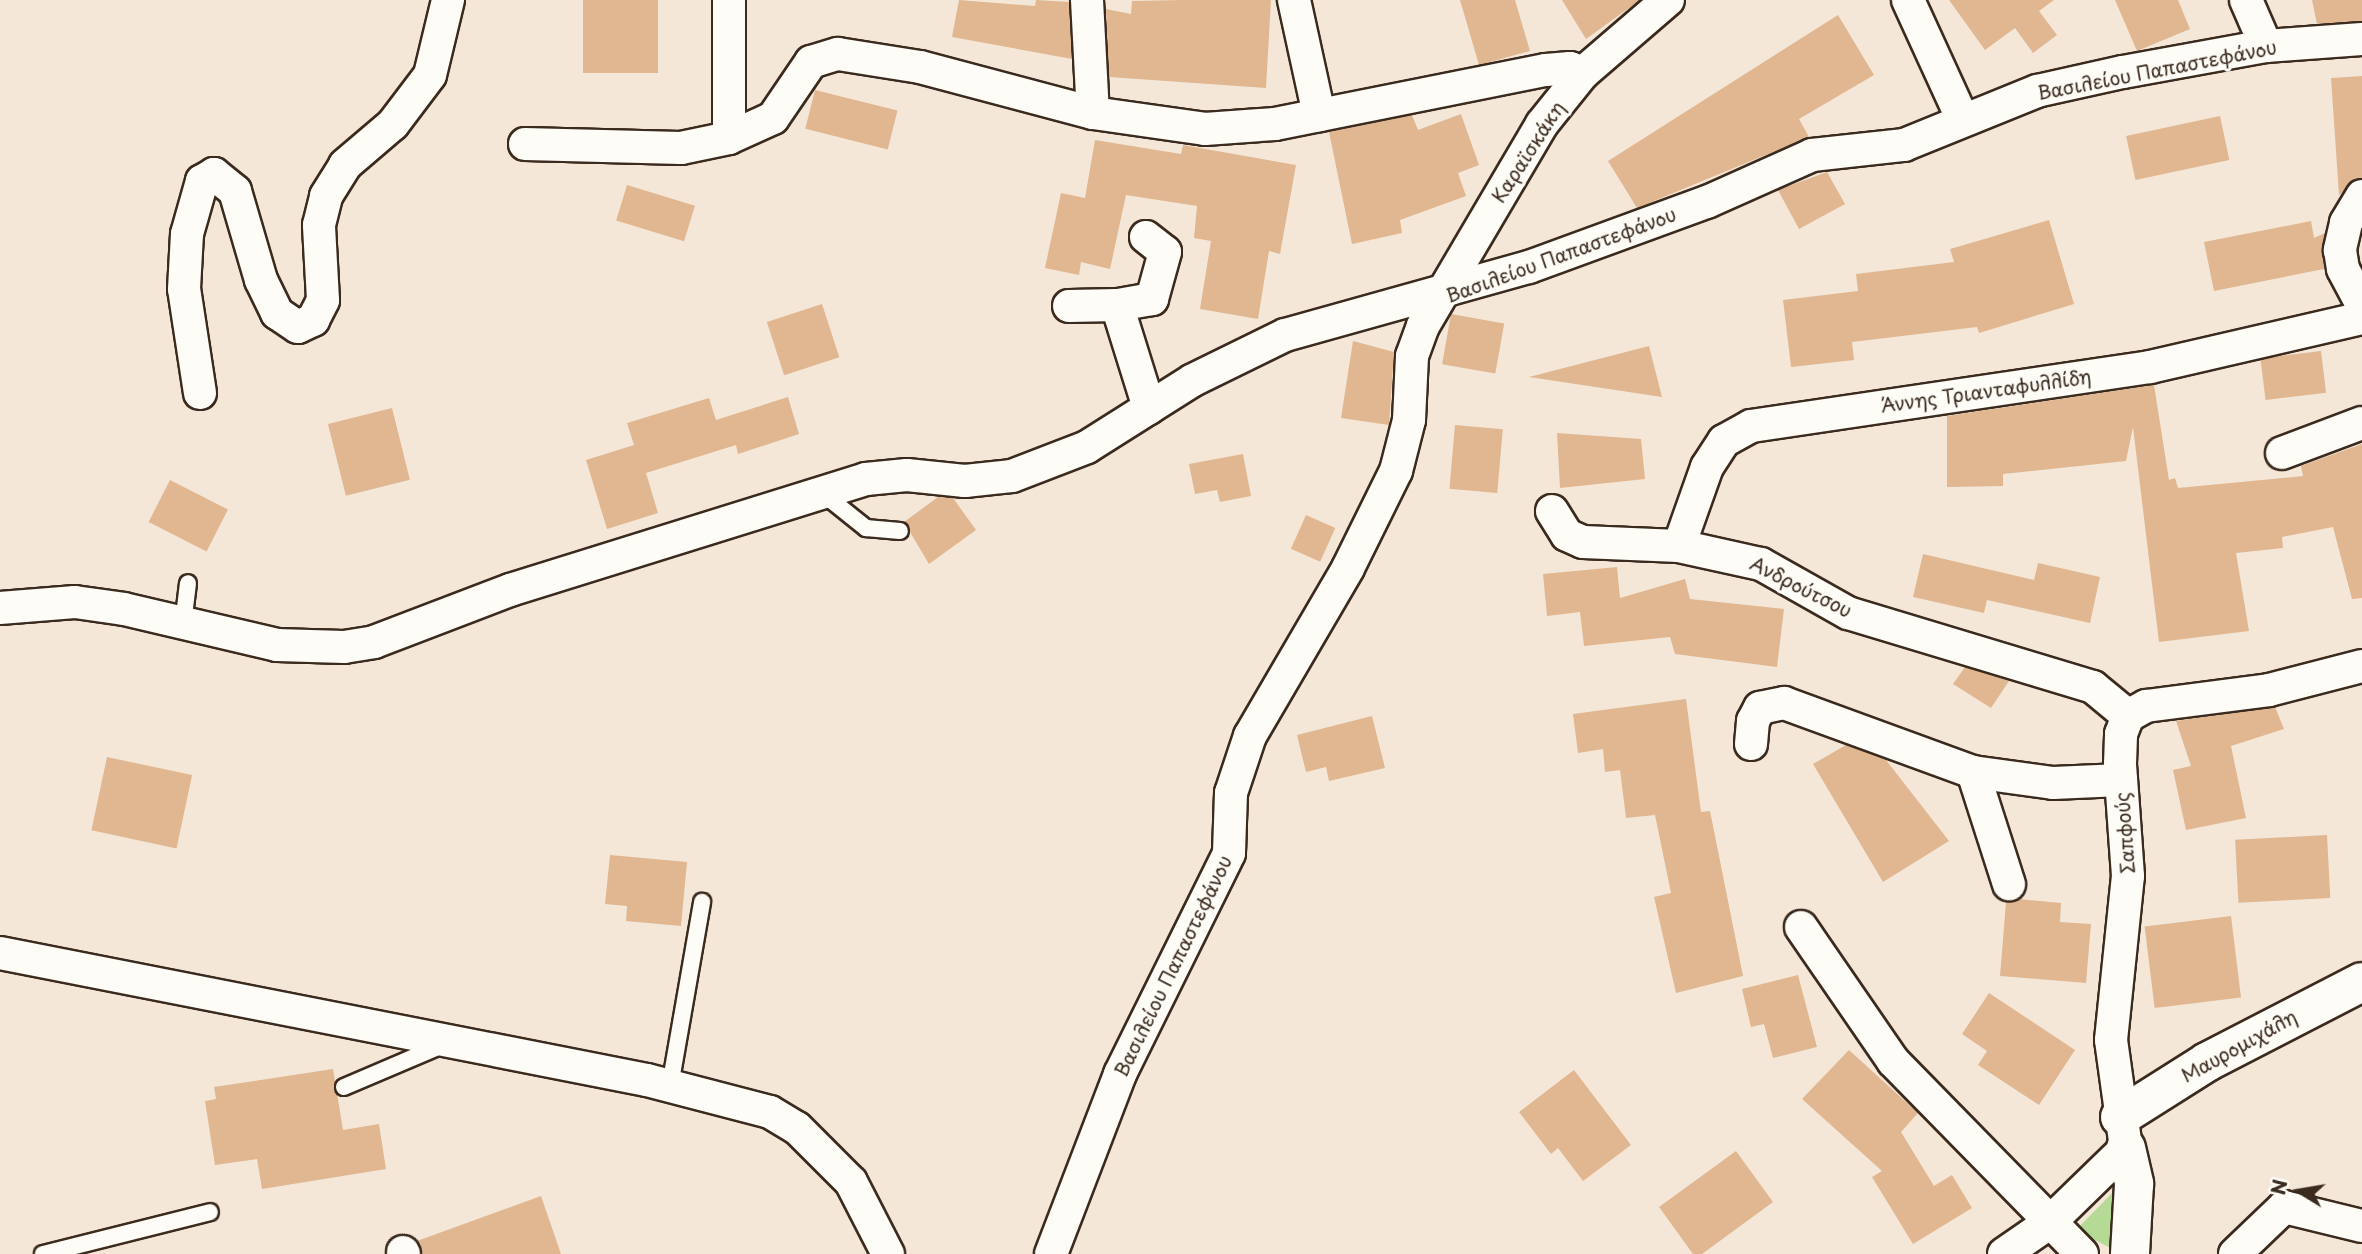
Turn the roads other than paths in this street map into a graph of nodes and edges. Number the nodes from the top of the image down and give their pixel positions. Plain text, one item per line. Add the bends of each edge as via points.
1 (447, 0) edge
2 (729, 0) edge
3 (1087, 0) edge
4 (1294, 0) edge
5 (1668, 0) edge
6 (1908, 0) edge
7 (2246, 0) edge
8 (2362, 38) edge
9 (2266, 46) junction
10 (1583, 73) junction
11 (1093, 113) junction
12 (1319, 115) junction
13 (1963, 120) junction
14 (729, 138) junction
15 (525, 144) dead end
16 (2361, 199) edge
17 (1146, 237) dead end
18 (1441, 294) junction
19 (2362, 304) edge
20 (1117, 305) junction
21 (1069, 306) dead end
22 (2362, 318) edge
23 (200, 393) dead end
24 (1149, 408) junction
25 (2362, 423) edge
26 (2283, 453) dead end
27 (821, 492) junction
28 (1552, 511) dead end
29 (900, 531) dead end
30 (1679, 546) junction
31 (188, 583) dead end
32 (0, 608) edge
33 (183, 624) junction
34 (2362, 666) edge
35 (2128, 716) junction
36 (1751, 744) dead end
37 (1973, 772) junction
38 (2121, 780) junction
39 (2009, 884) dead end
40 (702, 902) dead end
41 (1801, 927) dead end
42 (0, 953) edge
43 (2362, 982) edge
44 (450, 1041) junction
45 (670, 1086) junction
46 (344, 1087) dead end
47 (2123, 1133) junction
48 (210, 1212) dead end
49 (2049, 1223) junction
50 (2362, 1226) edge
51 (43, 1254) edge
52 (888, 1254) edge
53 (1051, 1254) edge
54 (2004, 1254) edge
55 (2082, 1254) edge
56 (2130, 1254) edge
57 (2235, 1254) edge

1 - 23 street via 430,75 393,124 345,165 326,196 319,225 323,300 313,320 298,327 277,313 261,281 235,191 214,174 202,181 187,234 184,289
2 - 14 street
3 - 11 street
4 - 12 street
5 - 10 street, Καραϊσκάκη
6 - 13 street
7 - 9 street
8 - 9 street, Βασιλείου Παπαστεφάνου
9 - 13 street, Βασιλείου Παπαστεφάνου via 2037,91
10 - 12 street via 1570,68 1546,70
10 - 18 street, Καραϊσκάκη via 1521,156
11 - 12 street via 1205,129
11 - 14 street via 920,67 838,54 811,62 773,118
13 - 18 street, Βασιλείου Παπαστεφάνου via 1904,145 1812,155 1654,222
14 - 15 street via 646,149
16 - 19 street via 2346,223 2340,250 2343,269
17 - 20 street via 1165,252 1152,299
18 - 24 street via 1285,335 1193,380
18 - 53 street, Βασιλείου Παπαστεφάνου via 1412,356 1409,421 1396,471 1348,568 1250,736 1231,793 1229,853 1120,1074
20 - 21 street
20 - 24 street
22 - 30 street, Άννης Τριανταφυλλίδη via 2150,367 1751,426 1724,441 1707,467
24 - 27 street via 1087,447 1013,476 965,481 887,476
25 - 26 street
27 - 29 lane via 866,527
27 - 33 street via 510,590 374,642 344,647 277,645
28 - 30 street, Ανδρούτσου via 1567,535 1583,542
30 - 35 street, Ανδρούτσου via 1761,564 1848,613 2093,687
31 - 33 lane
32 - 33 street via 75,603
34 - 35 street via 2269,690 2146,706
35 - 38 street via 2121,734
36 - 37 street, Σαπφούς via 1760,708 1784,704
37 - 38 street, Σαπφούς via 2053,783
37 - 39 street
38 - 47 street, Σαπφούς via 2129,859 2111,1040
40 - 45 lane
41 - 49 street via 1863,1024
42 - 44 street
43 - 47 street, Μαυρομιχάλη via 2207,1062
44 - 45 street
44 - 46 lane
45 - 52 street via 770,1112 797,1128 850,1182
47 - 49 street, Μαυρομιχάλη
47 - 56 street, Σαπφούς via 2134,1184
48 - 51 lane
49 - 54 street, Μαυρομιχάλη
49 - 55 street
50 - 57 street via 2284,1208

